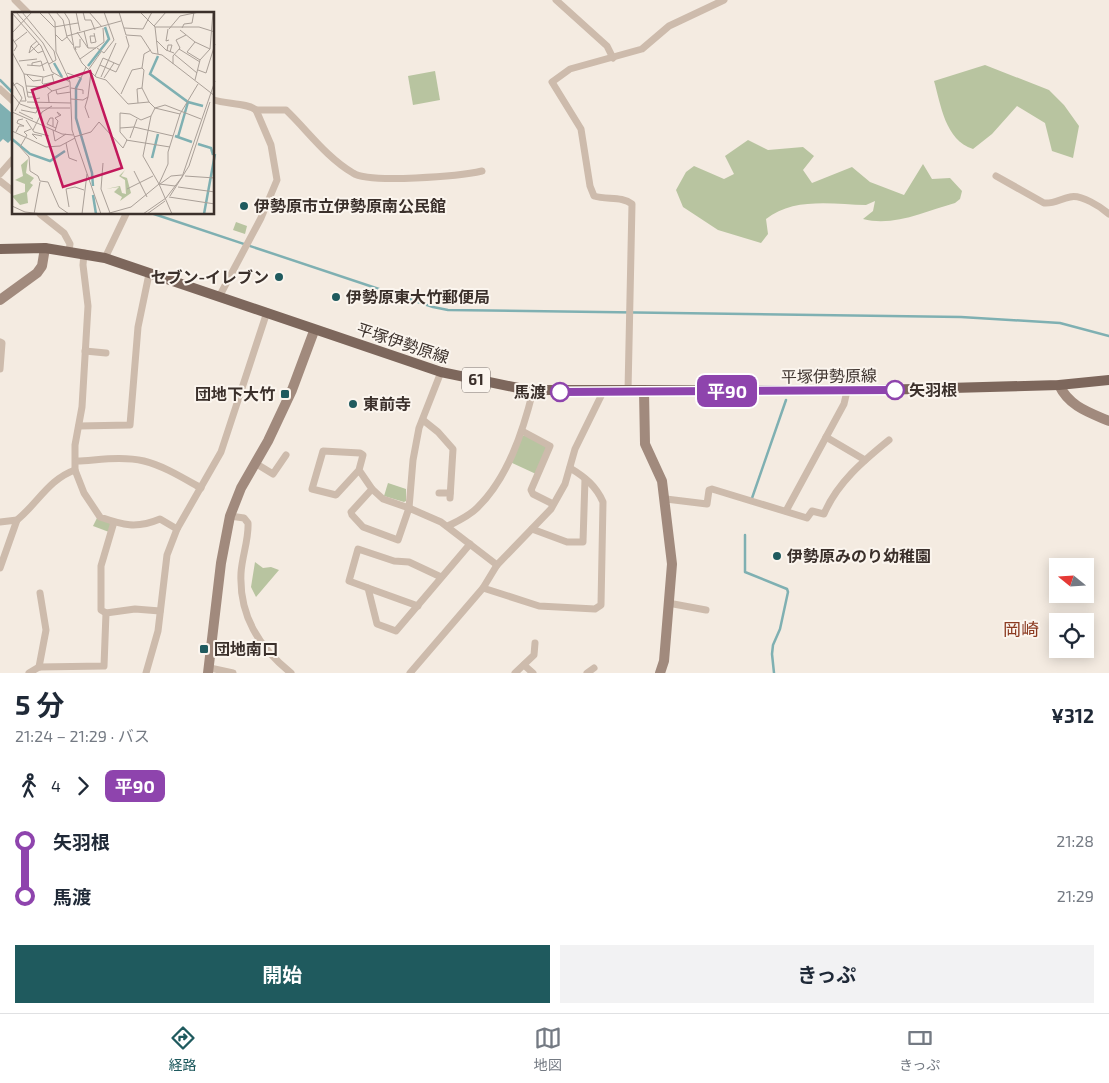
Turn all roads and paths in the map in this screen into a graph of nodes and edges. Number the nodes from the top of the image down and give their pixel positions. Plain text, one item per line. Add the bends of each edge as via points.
1 (15, 0) edge
2 (556, 0) edge
3 (724, 0) edge
4 (27, 12) edge
5 (613, 58) junction
6 (0, 89) edge
7 (12, 100) edge
8 (215, 100) edge
9 (256, 110) junction
10 (12, 160) edge
11 (482, 171) dead end
12 (0, 174) edge
13 (996, 176) dead end
14 (0, 181) edge
15 (12, 190) edge
16 (1109, 214) edge
17 (41, 215) edge
18 (126, 215) edge
19 (45, 248) junction
20 (0, 249) edge
21 (69, 251) junction
22 (84, 254) junction
23 (105, 258) junction
24 (149, 274) junction
25 (219, 298) junction
26 (0, 300) edge
27 (266, 315) junction
28 (314, 331) junction
29 (0, 342) edge
30 (85, 351) junction
31 (106, 353) dead end
32 (2, 369) edge
33 (441, 372) junction
34 (1109, 380) edge
35 (1058, 385) junction
36 (534, 391) junction
37 (628, 391) junction
38 (644, 391) junction
39 (847, 391) junction
40 (602, 392) junction
41 (423, 420) junction
42 (1109, 421) edge
43 (79, 426) junction
44 (522, 431) junction
45 (826, 438) junction
46 (889, 440) dead end
47 (286, 455) dead end
48 (865, 460) junction
49 (76, 461) junction
50 (255, 464) junction
51 (570, 468) junction
52 (75, 470) junction
53 (360, 470) junction
54 (586, 479) junction
55 (201, 488) junction
56 (372, 489) junction
57 (439, 493) dead end
58 (666, 499) junction
59 (553, 504) junction
60 (409, 508) junction
61 (786, 511) junction
62 (230, 516) junction
63 (17, 520) junction
64 (0, 522) edge
65 (114, 522) junction
66 (448, 526) junction
67 (177, 529) junction
68 (532, 529) junction
69 (470, 544) junction
70 (497, 565) junction
71 (0, 568) edge
72 (441, 577) junction
73 (368, 588) junction
74 (483, 588) junction
75 (40, 593) dead end
76 (668, 603) junction
77 (418, 606) junction
78 (706, 610) dead end
79 (160, 611) junction
80 (106, 613) junction
81 (535, 643) dead end
82 (524, 665) junction
83 (39, 667) junction
84 (79, 670) edge
85 (209, 671) edge
86 (28, 673) edge
87 (146, 673) edge
88 (233, 673) edge
89 (291, 673) edge
90 (410, 673) edge
91 (515, 673) edge
92 (532, 673) edge
93 (660, 673) edge

1 - 4 street
2 - 5 street via 607,46
3 - 5 street via 669,26 642,50
5 - 37 street via 570,69 552,82 580,128 594,196 626,200 632,204
6 - 7 street
8 - 9 street via 251,105
9 - 11 street via 286,110 323,150 354,175 383,178 462,176
9 - 25 street via 271,145 278,180
10 - 12 street
13 - 16 street via 1044,203 1052,204 1072,196
14 - 15 street
17 - 21 street via 64,233 70,244
18 - 23 street
19 - 20 main road, 平塚伊勢原線 / 61
19 - 21 main road, 平塚伊勢原線 / 61
19 - 26 street via 42,266 37,273
21 - 22 main road, 平塚伊勢原線 / 61
22 - 23 main road, 平塚伊勢原線 / 61
22 - 30 street via 88,306
23 - 24 main road, 平塚伊勢原線 / 61
24 - 25 main road, 平塚伊勢原線 / 61
24 - 43 street via 138,327 130,425
25 - 27 main road, 平塚伊勢原線 / 61
27 - 28 main road, 平塚伊勢原線 / 61
27 - 55 street via 220,452
28 - 33 main road, 平塚伊勢原線 / 61
28 - 50 street via 292,390
29 - 32 street
30 - 31 street
30 - 43 street
33 - 36 main road, 平塚伊勢原線 / 61
33 - 41 street
34 - 35 main road, 平塚伊勢原線 / 61
35 - 39 main road, 平塚伊勢原線 / 61
35 - 42 street via 1075,406
36 - 40 main road, 平塚伊勢原線 / 61
36 - 44 street
37 - 38 main road, 平塚伊勢原線 / 61
37 - 40 main road, 平塚伊勢原線 / 61
38 - 39 main road, 平塚伊勢原線 / 61
38 - 58 street via 645,444 662,481
39 - 45 street via 844,404
40 - 51 street
41 - 57 street via 453,449 450,496
41 - 60 street via 413,460
43 - 49 street
44 - 59 street via 550,446 531,490 532,494
44 - 66 street via 492,491 476,509
45 - 48 street
45 - 61 street
46 - 48 street
47 - 50 street via 275,475
48 - 61 street via 830,500 824,514 812,511 807,518
49 - 52 street
49 - 55 street via 123,458 144,461 171,471
50 - 62 street
51 - 54 street
51 - 59 street
52 - 63 street via 67,472 38,495
52 - 65 street via 84,493 100,517
53 - 53 street via 363,455 360,452 323,451 312,489 336,495
53 - 56 street
54 - 68 street via 583,542 567,542
54 - 74 street via 603,502 601,605 595,609 539,606
55 - 67 street
56 - 60 street via 384,499
56 - 60 street via 352,512 363,527 398,540
58 - 61 street via 707,504 709,490 712,489
58 - 76 street via 672,564
59 - 68 street
60 - 66 street
62 - 85 street
62 - 89 street via 244,518 248,522 241,573 243,600 251,624 258,640 271,656
63 - 64 street
63 - 71 street
65 - 67 street via 144,526 160,519
65 - 80 street via 101,566 102,610
66 - 69 street
67 - 79 street via 167,555
68 - 70 street
69 - 70 street
69 - 72 street
70 - 74 street
72 - 73 street via 409,562 358,549 349,581
72 - 77 street
73 - 77 street
73 - 77 street via 376,624 396,631
74 - 90 street
75 - 83 street via 46,630
76 - 78 street
76 - 93 street via 664,661
79 - 80 street via 135,608
79 - 87 street
80 - 84 street via 104,666
81 - 82 street via 534,655
82 - 91 street
82 - 92 street
83 - 84 street
83 - 86 street
85 - 88 street

